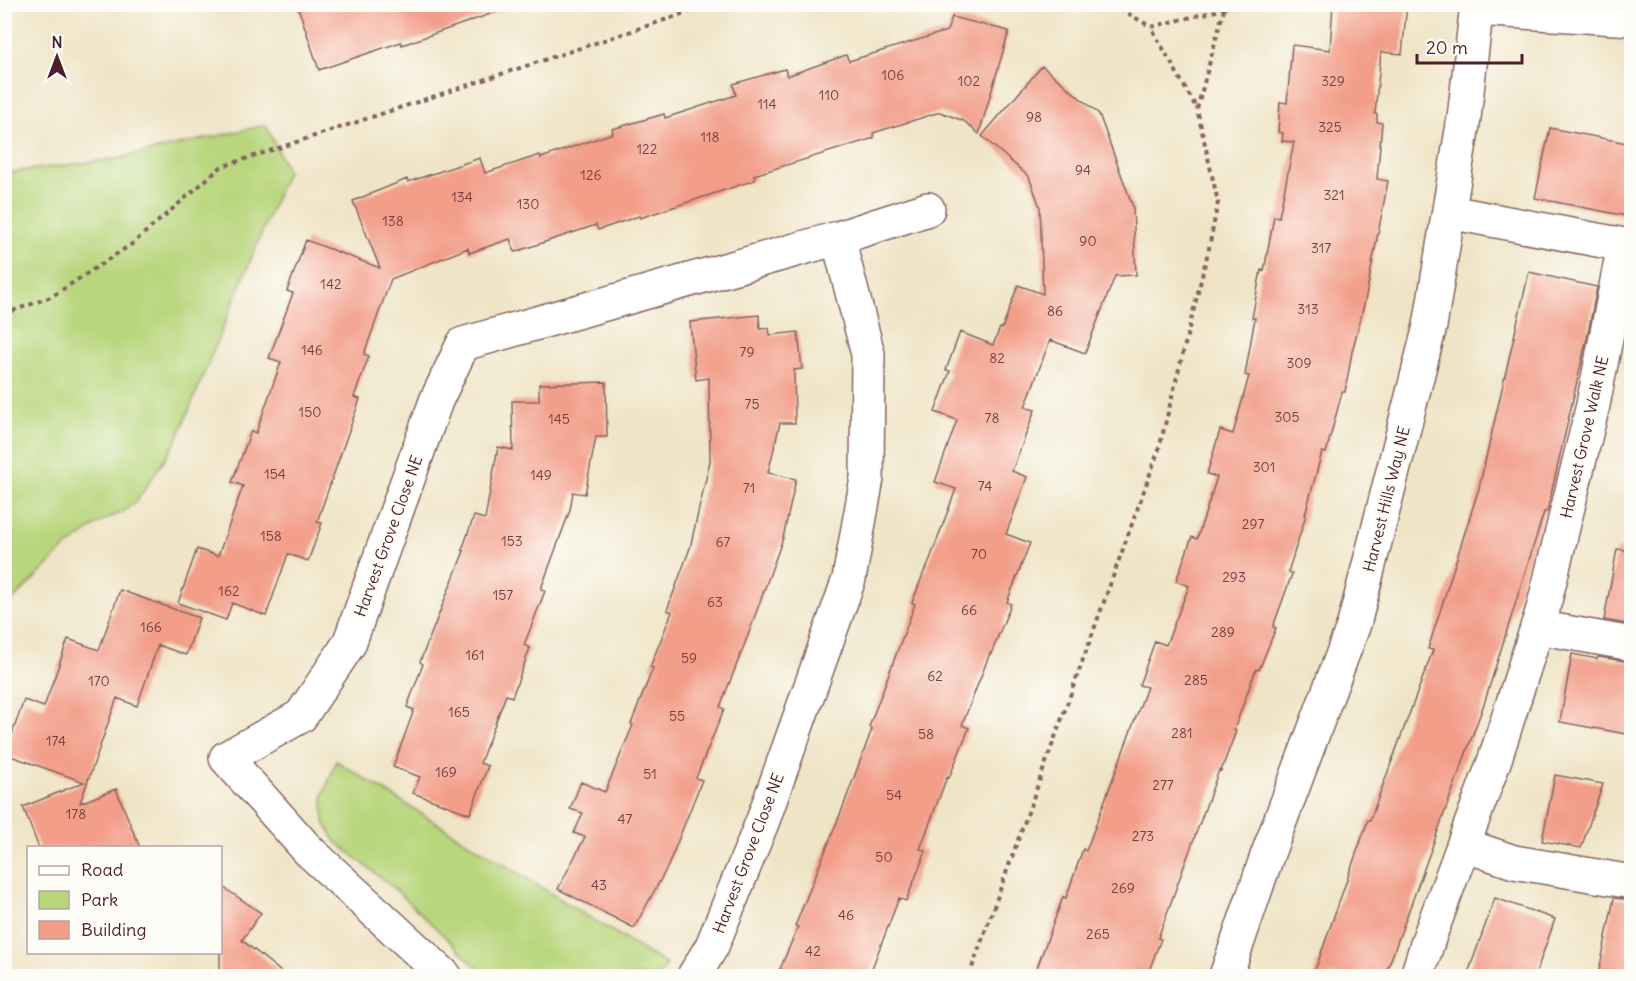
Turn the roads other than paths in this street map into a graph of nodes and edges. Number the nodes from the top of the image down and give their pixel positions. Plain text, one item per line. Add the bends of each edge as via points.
1 (1476, 7) edge
2 (1632, 19) edge
3 (928, 209) dead end
4 (1449, 212) junction
5 (838, 238) junction
6 (1628, 246) edge
7 (1538, 627) junction
8 (1632, 644) edge
9 (1464, 845) junction
10 (1632, 882) edge
11 (445, 976) edge
12 (694, 976) edge
13 (1226, 976) edge
14 (1417, 976) edge

1 - 2 street
1 - 4 street, Harvest Hills Way NE
3 - 5 street, Harvest Grove Close NE
4 - 6 street, Harvest Grove Walk NE
4 - 13 street, Harvest Hills Way NE via 1430,326 1354,624
5 - 11 street, Harvest Grove Close NE via 463,345 436,401 349,644 301,716 226,758 308,850
5 - 12 street, Harvest Grove Close NE via 868,354 867,478 849,579 763,820 712,946
6 - 7 street, Harvest Grove Walk NE
7 - 8 street
7 - 9 street, Harvest Grove Walk NE
9 - 10 street via 1514,862
9 - 14 street, Harvest Grove Walk NE

